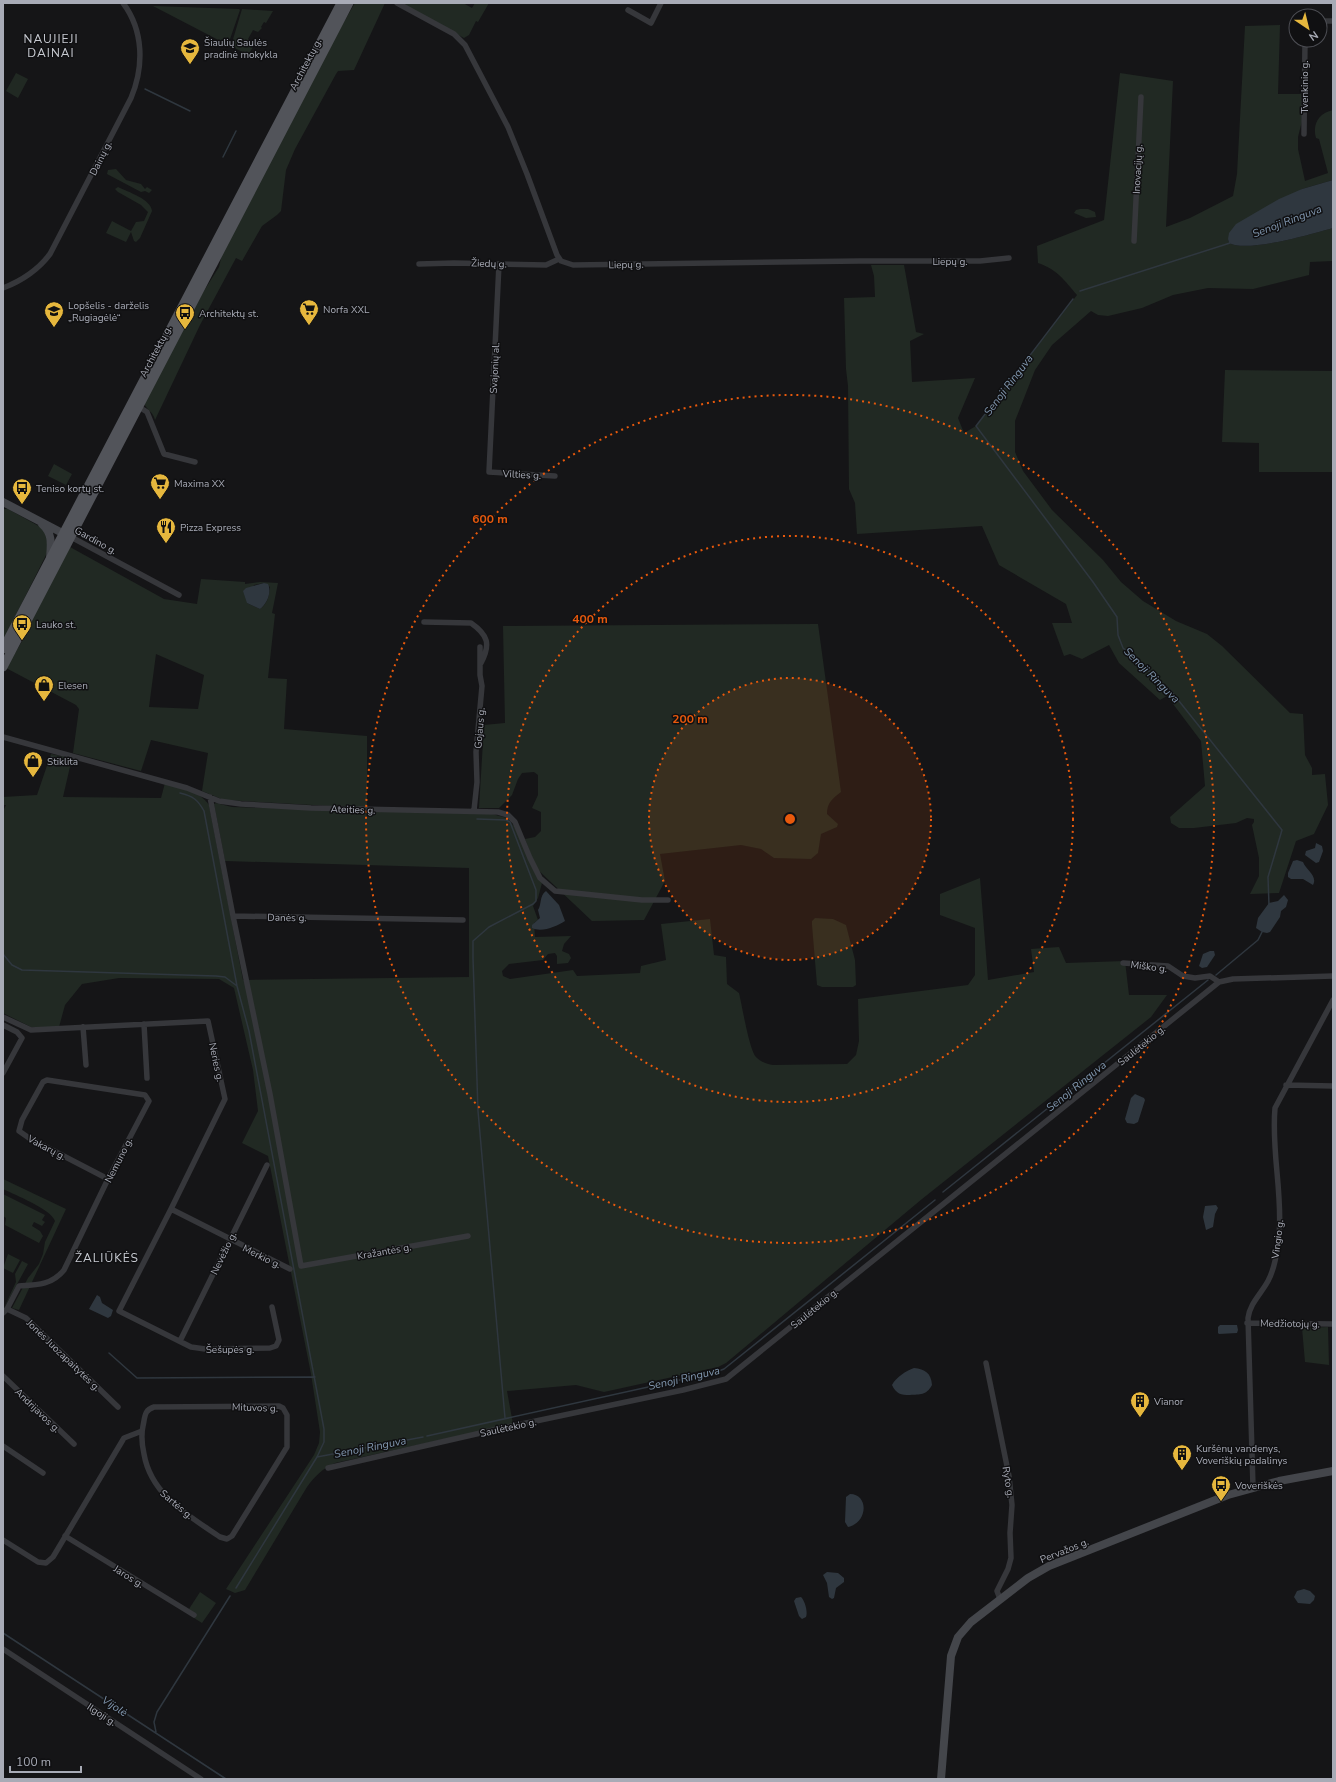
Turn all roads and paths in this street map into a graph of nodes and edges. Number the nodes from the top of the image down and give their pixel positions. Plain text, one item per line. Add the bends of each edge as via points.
1 (123, 3) edge
2 (341, 3) edge
3 (349, 3) edge
4 (397, 3) edge
5 (661, 3) edge
6 (628, 10) dead end
7 (1304, 48) edge
8 (318, 55) junction
9 (1141, 97) dead end
10 (1304, 134) dead end
11 (1134, 241) dead end
12 (1009, 258) dead end
13 (559, 259) junction
14 (419, 264) dead end
15 (499, 264) junction
16 (3, 288) edge
17 (139, 401) junction
18 (195, 462) dead end
19 (489, 472) joint
20 (555, 476) dead end
21 (3, 502) edge
22 (38, 520) junction
23 (67, 535) junction
24 (50, 558) junction
25 (179, 596) dead end
26 (424, 622) dead end
27 (480, 647) dead end
28 (3, 649) edge
29 (480, 665) junction
30 (3, 667) edge
31 (3, 736) edge
32 (210, 798) junction
33 (474, 810) junction
34 (668, 900) dead end
35 (233, 916) junction
36 (463, 920) dead end
37 (1123, 963) dead end
38 (1333, 976) edge
39 (1219, 982) junction
40 (1333, 1000) edge
41 (3, 1017) edge
42 (144, 1024) junction
43 (3, 1025) edge
44 (83, 1027) junction
45 (86, 1065) dead end
46 (3, 1073) edge
47 (147, 1078) dead end
48 (47, 1080) joint
49 (1286, 1085) junction
50 (1333, 1086) edge
51 (267, 1164) dead end
52 (108, 1179) junction
53 (171, 1210) junction
54 (468, 1236) dead end
55 (230, 1240) junction
56 (290, 1269) dead end
57 (135, 1278) joint
58 (272, 1307) dead end
59 (5, 1311) edge
60 (1248, 1323) junction
61 (1333, 1324) edge
62 (180, 1341) junction
63 (986, 1363) dead end
64 (3, 1376) edge
65 (118, 1407) dead end
66 (148, 1409) joint
67 (142, 1430) junction
68 (74, 1444) dead end
69 (3, 1446) edge
70 (328, 1468) dead end
71 (1333, 1471) edge
72 (43, 1473) dead end
73 (1253, 1487) junction
74 (65, 1536) junction
75 (227, 1539) joint
76 (3, 1540) edge
77 (1000, 1599) junction
78 (194, 1615) dead end
79 (3, 1649) edge
80 (201, 1779) edge
81 (941, 1779) edge

1 - 16 street, Dainų g. via 134,23 140,54 139,75 131,98 50,254 35,270
2 - 8 main road, Architektų g.
3 - 8 main road, Architektų g.
4 - 13 street via 454,34 465,45 511,134
5 - 6 street via 651,23
7 - 10 street, Tvenkinio g.
8 - 17 main road, Architektų g.
9 - 11 street, Inovacijų g.
12 - 13 street, Liepų g. via 980,261 576,265 564,263
13 - 15 street, Žiedų g. via 546,265
14 - 15 street, Žiedų g.
15 - 19 street, Svajonių al.
17 - 18 street via 148,412 164,454
17 - 23 main road, Architektų g.
19 - 20 street, Vilties g.
21 - 22 main road, Gardino g.
22 - 23 main road, Gardino g.
22 - 24 main road via 50,534
23 - 24 main road, Architektų g.
23 - 25 street, Gardino g.
23 - 30 main road, Architektų g.
24 - 28 main road, Architektų g.
26 - 29 street via 471,623 485,636 487,648
27 - 29 street, Gojaus g.
29 - 33 street, Gojaus g. via 482,686
31 - 32 street, Ateities g. via 187,788
32 - 33 street, Ateities g. via 229,803 311,808
32 - 35 street
33 - 34 street, Ateities g. via 498,812 512,819 540,878 555,891 642,900
35 - 36 street, Danės g.
35 - 54 street, Kražantės g. via 270,1094 301,1266
37 - 39 street, Miško g. via 1168,966 1183,976 1210,976
38 - 39 street via 1233,979
39 - 70 street, Saulėtekio g. via 726,1379
40 - 49 street, Vingio g.
41 - 44 street, Neries g. via 31,1030
42 - 44 street, Neries g.
42 - 47 street
42 - 53 street, Neries g. via 208,1020 225,1099
43 - 46 street via 17,1032 22,1038
44 - 45 street
48 - 52 street, Vakarų g. via 43,1082 19,1130 29,1138
48 - 52 street, Nemuno g. via 145,1095 149,1101
49 - 50 street
49 - 60 street, Vingio g. via 1275,1108 1273,1125 1280,1214 1276,1250 1268,1281 1251,1306
51 - 55 street, Nevėžio g.
52 - 59 street, Nemuno g. via 60,1276 47,1283 19,1286
53 - 55 street, Merkio g.
53 - 57 street, Neries g.
55 - 56 street, Merkio g.
55 - 62 street, Nevėžio g.
57 - 62 street, Šešupės g. via 118,1311
58 - 62 street, Šešupės g. via 279,1340 276,1346 205,1349 191,1347
59 - 65 street, Jonės Juozapaitytės g. via 26,1318
60 - 61 street, Medžiotojų g.
60 - 73 street, Vingio g.
63 - 77 street, Ryto g. via 1009,1476 1012,1506 1010,1558 1008,1569 997,1592
64 - 68 street, Andrijavos g.
66 - 67 street, Sartės g.
66 - 75 street, Mituvos g. via 279,1406 283,1408 287,1415 287,1447 232,1536
67 - 74 street via 124,1438
67 - 75 street, Sartės g. via 145,1463 156,1486 180,1509 220,1537
69 - 72 street
71 - 73 main road, Pervažos g.
73 - 77 main road, Pervažos g. via 1205,1503 1049,1566
74 - 76 street via 46,1563 38,1562
74 - 78 street, Jaros g.
77 - 81 main road, Pervažos g. via 967,1626 954,1646 949,1672
79 - 80 street, Ilgoji g.

